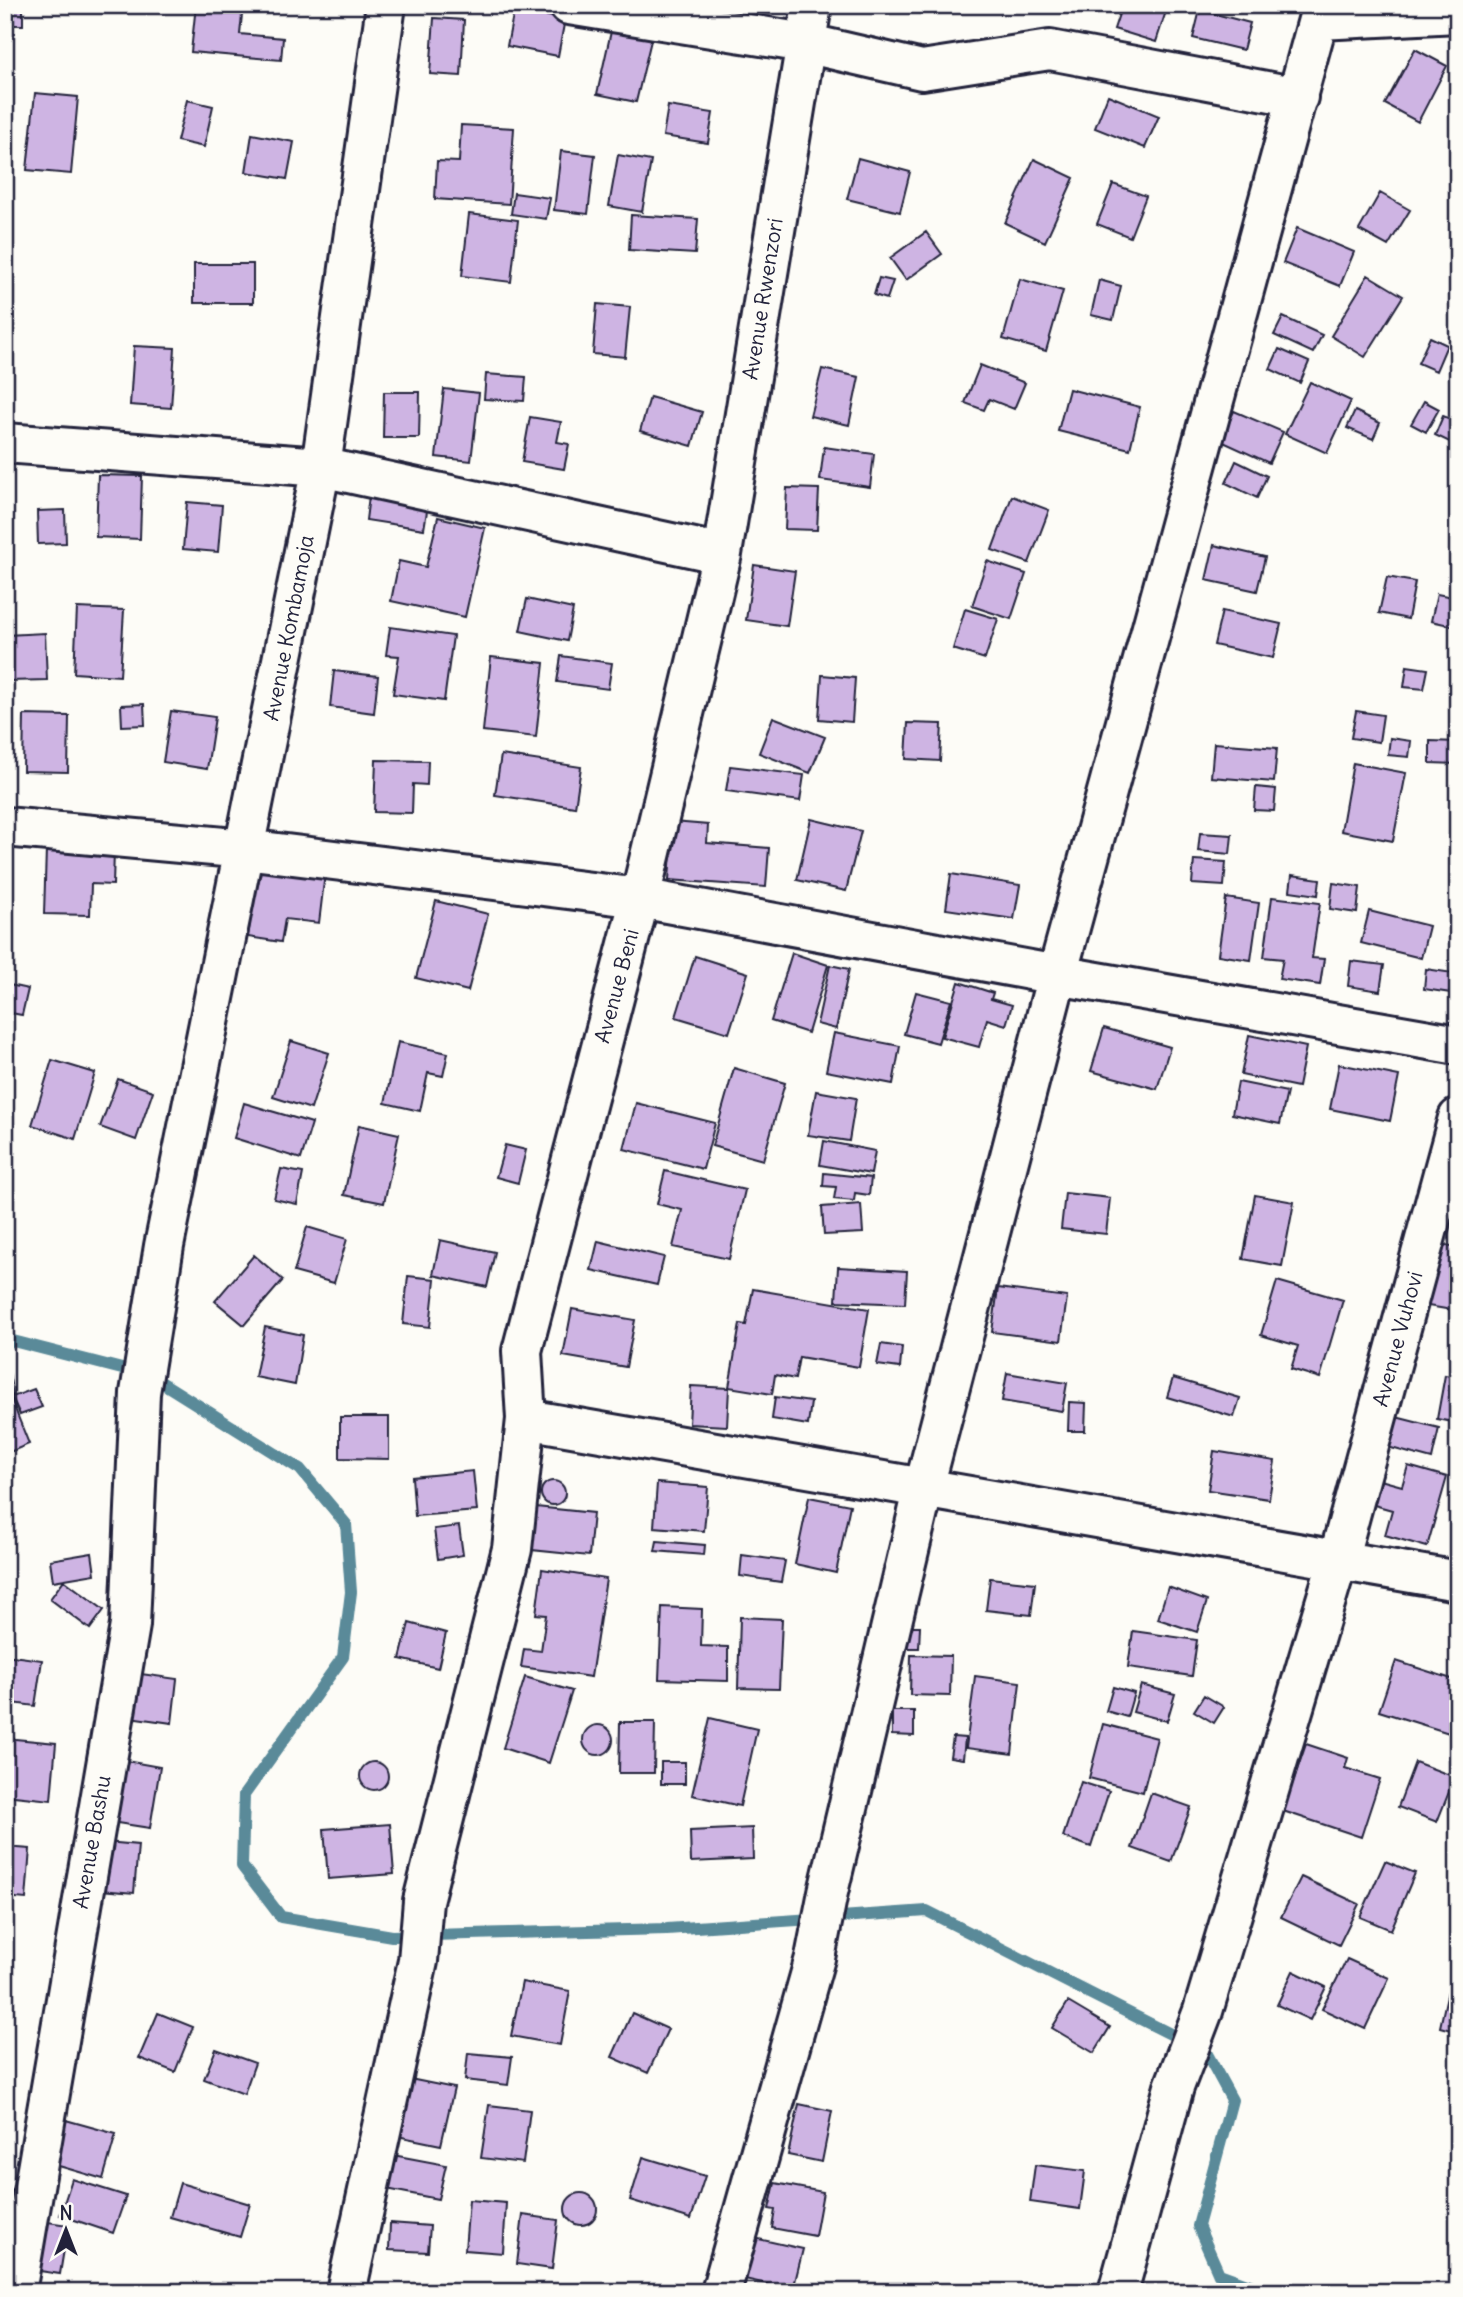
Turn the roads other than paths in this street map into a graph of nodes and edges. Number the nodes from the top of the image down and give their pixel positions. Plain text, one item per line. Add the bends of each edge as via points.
1 (386, 5) edge
2 (569, 5) edge
3 (812, 5) edge
4 (1321, 13) edge
5 (1458, 13) edge
6 (805, 43) junction
7 (1298, 97) junction
8 (5, 443) edge
9 (321, 467) junction
10 (722, 554) junction
11 (5, 827) edge
12 (246, 849) junction
13 (640, 898) junction
14 (1057, 975) junction
15 (1458, 1045) edge
16 (1458, 1118) edge
17 (148, 1347) joint
18 (526, 1419) junction
19 (924, 1487) junction
20 (1338, 1560) junction
21 (1458, 1581) edge
22 (16, 2288) edge
23 (346, 2292) edge
24 (721, 2292) edge
25 (1118, 2292) edge

1 - 9 street, Avenue Kombamoja
2 - 6 street
3 - 6 street, Avenue Rwenzori
4 - 5 street
4 - 7 street
6 - 7 street via 922,71 1050,50
6 - 10 street, Avenue Rwenzori
7 - 14 street
8 - 9 street
9 - 10 street
9 - 12 street, Avenue Kombamoja
10 - 13 street, Avenue Beni
11 - 12 street
12 - 13 street
12 - 17 street, Avenue Kombamoja via 164,1246
13 - 14 street
13 - 18 street, Avenue Beni via 522,1351
14 - 15 street
14 - 19 street
16 - 20 street, Avenue Vuhovi
17 - 22 street, Avenue Bashu via 140,1393 130,1625
18 - 19 street
18 - 23 street, Avenue Beni via 512,1549 423,1901 418,1961
19 - 20 street
19 - 24 street via 815,1958
20 - 21 street
20 - 25 street, Avenue Vuhovi via 1203,2011 1174,2087

